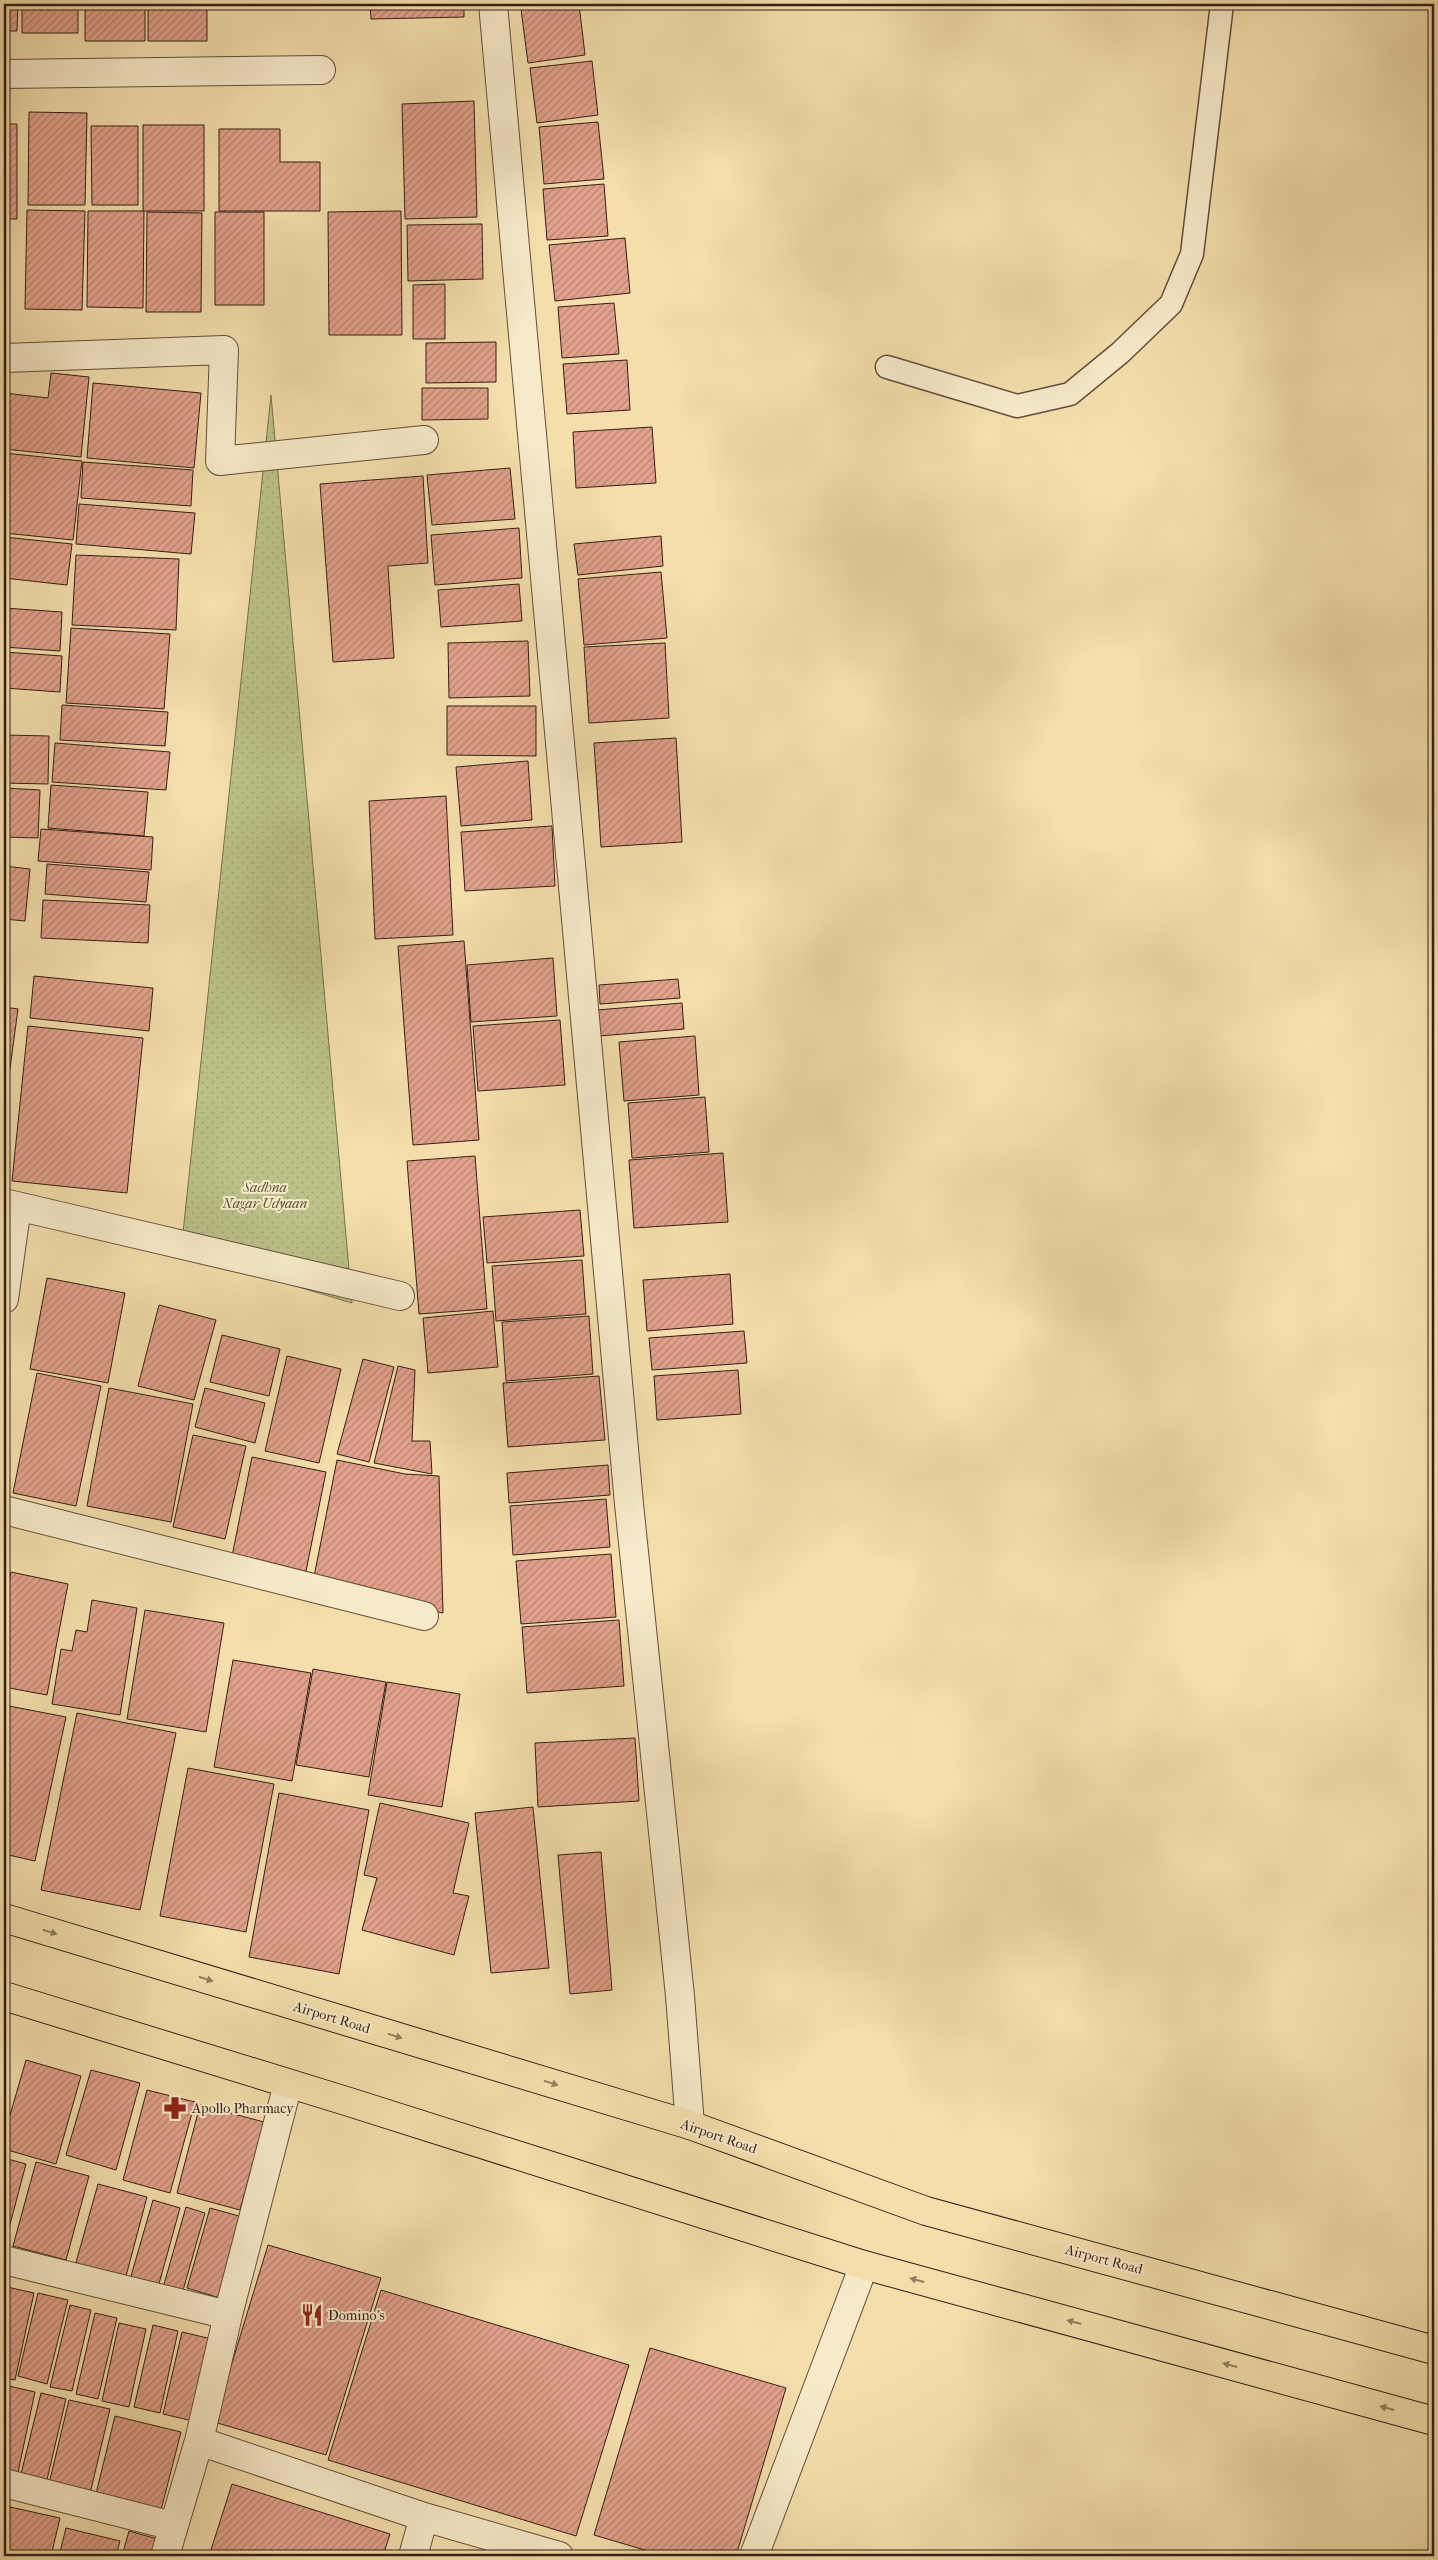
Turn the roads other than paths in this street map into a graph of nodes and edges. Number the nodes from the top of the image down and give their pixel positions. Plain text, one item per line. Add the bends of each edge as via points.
1 (493, 4) edge
2 (1222, 4) edge
3 (321, 70) dead end
4 (4, 74) edge
5 (4, 358) edge
6 (888, 366) dead end
7 (424, 440) dead end
8 (10, 1204) edge
9 (400, 1296) dead end
10 (4, 1299) edge
11 (4, 1510) edge
12 (424, 1616) dead end
13 (4, 1918) edge
14 (4, 1996) edge
15 (288, 2084) junction
16 (690, 2125) junction
17 (4, 2260) edge
18 (864, 2265) junction
19 (228, 2315) junction
20 (1434, 2350) edge
21 (1434, 2421) edge
22 (199, 2441) junction
23 (4, 2483) edge
24 (424, 2517) junction
25 (173, 2526) junction
26 (165, 2556) edge
27 (412, 2556) edge
28 (559, 2556) edge
29 (754, 2556) edge

1 - 16 street via 629,1504 680,1996
2 - 6 lane via 1192,254 1171,304 1120,353 1070,394 1016,406
3 - 4 street
5 - 7 street via 224,350 220,461
8 - 9 street
8 - 10 street
11 - 12 street
13 -> 16 main road, Airport Road
14 - 15 main road
15 - 18 main road
15 - 19 street
16 - 20 main road, Airport Road via 926,2211
17 - 19 street
21 -> 18 main road
18 - 29 street
19 - 22 street
22 - 24 street
22 - 25 street
23 - 25 street
24 - 27 street
24 - 28 street
25 - 26 street

